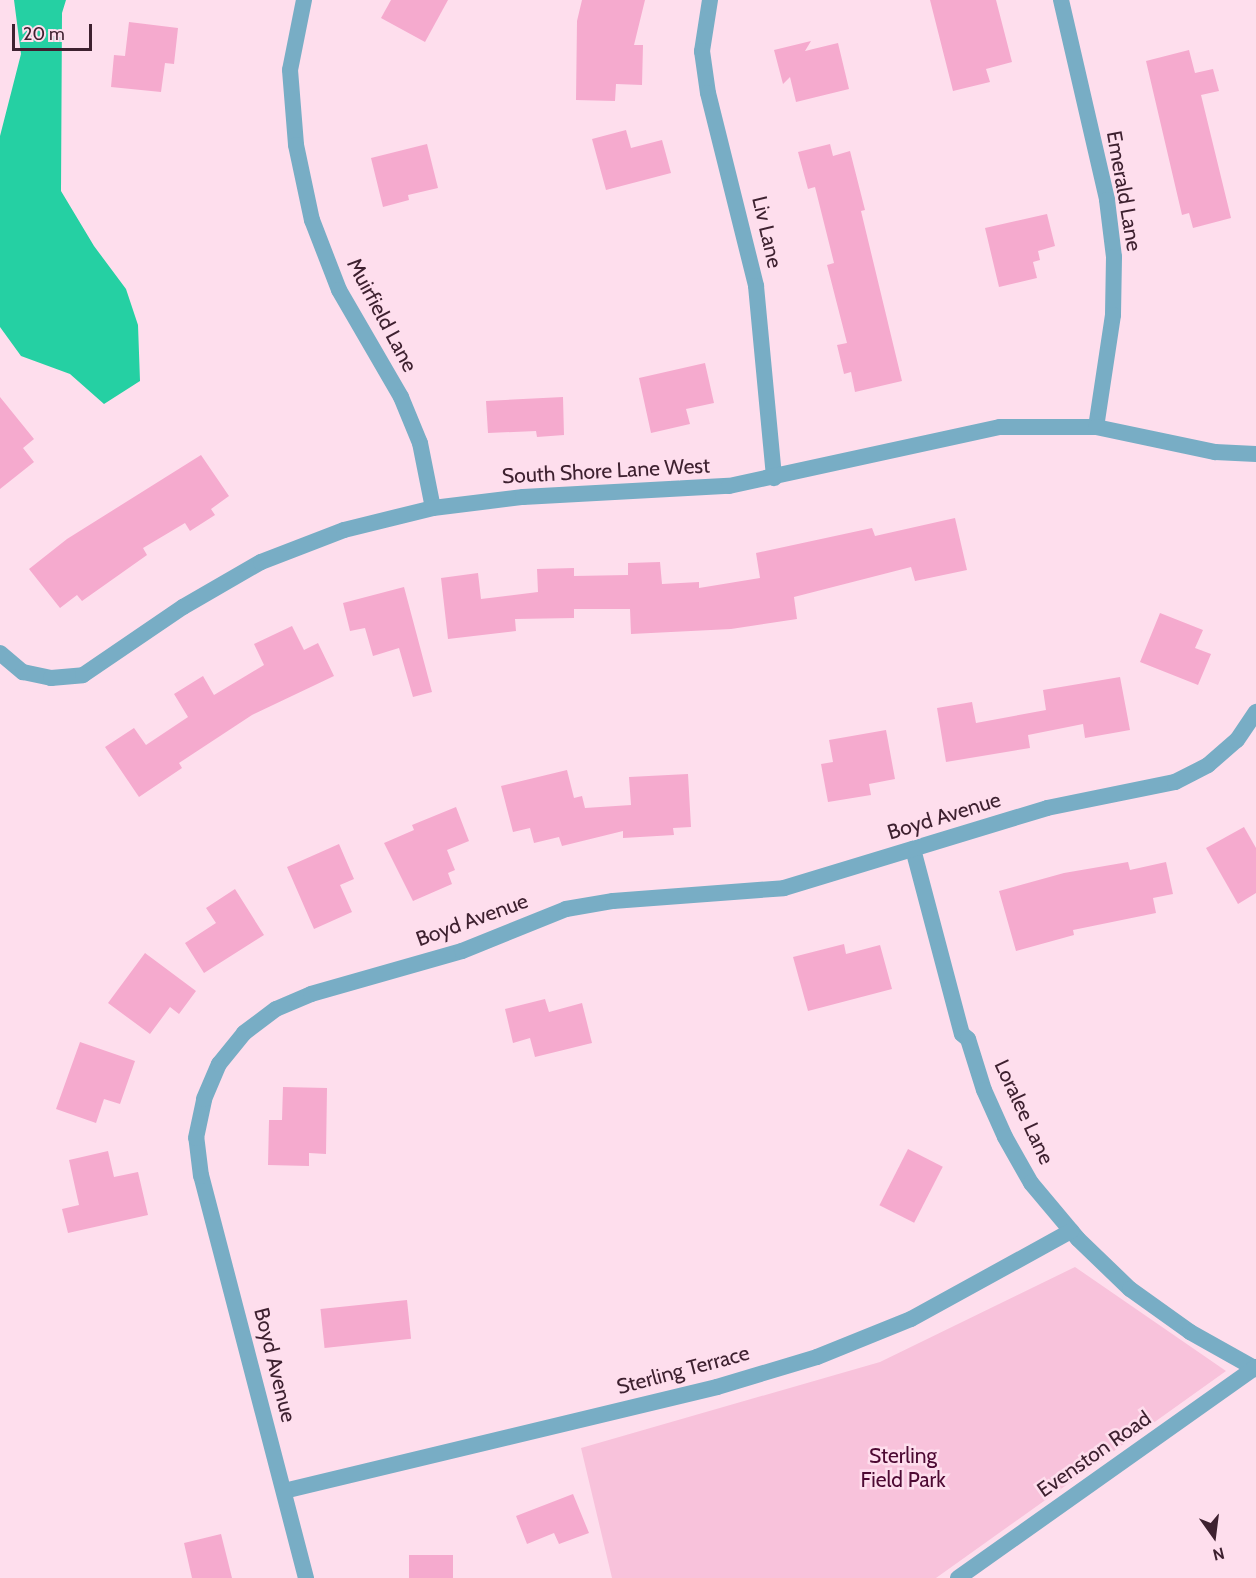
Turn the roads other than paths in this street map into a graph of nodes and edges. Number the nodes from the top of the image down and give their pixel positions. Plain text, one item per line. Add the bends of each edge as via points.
1 (304, 0) edge
2 (710, 0) edge
3 (1061, 0) edge
4 (1096, 427) junction
5 (1256, 454) edge
6 (774, 478) junction
7 (433, 508) junction
8 (0, 653) edge
9 (1256, 712) edge
10 (913, 849) junction
11 (1071, 1231) junction
12 (1256, 1368) edge
13 (284, 1491) junction
14 (306, 1578) edge
15 (958, 1578) edge

1 - 7 street, Muirfield Lane via 290,70 296,145 312,220 339,290 401,397 420,443
2 - 6 street, Liv Lane via 702,51 706,82 756,286
3 - 4 street, Emerald Lane via 1107,200 1114,257 1113,315
4 - 5 street, South Shore Lane West via 1215,452
4 - 6 street, South Shore Lane West via 1000,427
6 - 7 street, South Shore Lane West via 674,491 523,497
7 - 8 street, South Shore Lane West via 344,530 261,562 183,607 83,675 51,678 23,672
9 - 10 street, Boyd Avenue via 1230,747 1208,765 1175,782 1047,808
10 - 11 street, Loralee Lane via 962,1034 968,1040 984,1090 1031,1183
10 - 13 street, Boyd Avenue via 784,888 614,901 566,909 462,951 311,994 276,1009 244,1033 219,1064 204,1099 196,1138 201,1176
11 - 12 street, Loralee Lane via 1130,1289 1190,1332
11 - 13 street, Sterling Terrace via 912,1319 817,1357 717,1387
12 - 15 street, Evenston Road
13 - 14 street, Boyd Avenue

